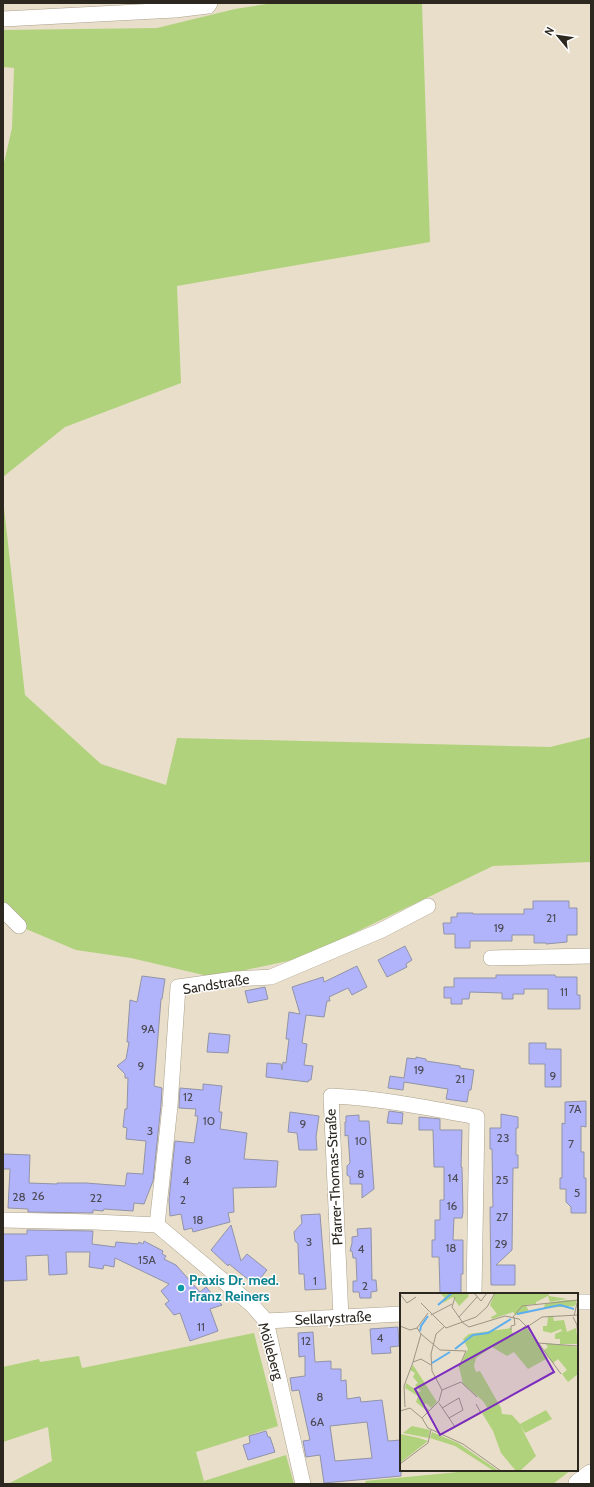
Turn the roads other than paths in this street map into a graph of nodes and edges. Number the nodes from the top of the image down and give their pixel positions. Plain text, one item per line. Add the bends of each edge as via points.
1 (209, 4) edge
2 (3, 19) edge
3 (428, 906) dead end
4 (3, 910) edge
5 (19, 926) dead end
6 (591, 956) edge
7 (491, 958) dead end
8 (3, 1220) edge
9 (157, 1225) junction
10 (474, 1293) edge
11 (578, 1302) edge
12 (591, 1302) edge
13 (400, 1314) edge
14 (341, 1318) junction
15 (266, 1321) junction
16 (591, 1475) edge
17 (303, 1484) edge
18 (579, 1484) edge

1 - 2 street via 175,10
3 - 9 street, Sandstraße via 382,930 271,977 178,987 170,1106
4 - 5 street
6 - 7 street
8 - 9 street
9 - 15 street, Mölleberg via 252,1305
10 - 14 street, Pfarrer-Thomas-Straße via 477,1117 331,1096
11 - 12 street
13 - 14 street, Sellarystraße
14 - 15 street, Sellarystraße
15 - 17 street, Mölleberg
16 - 18 main road

